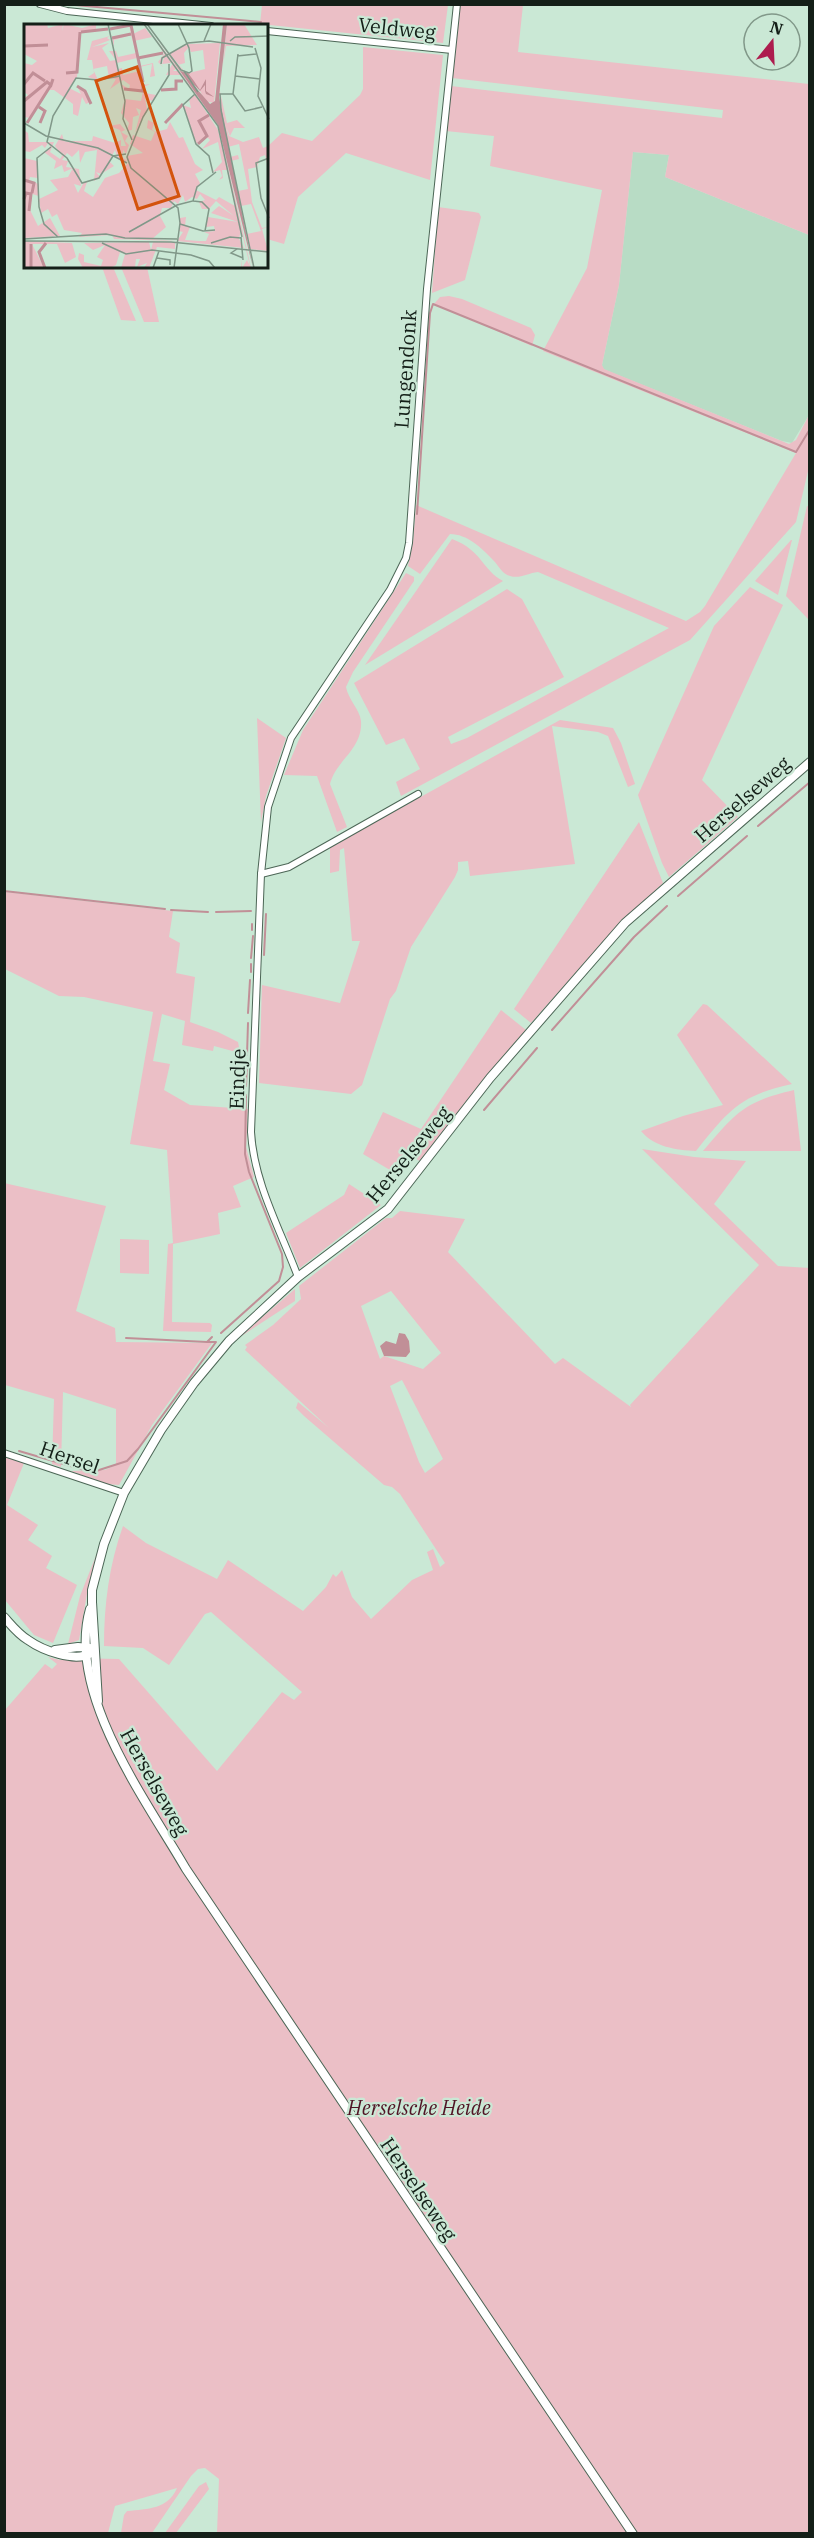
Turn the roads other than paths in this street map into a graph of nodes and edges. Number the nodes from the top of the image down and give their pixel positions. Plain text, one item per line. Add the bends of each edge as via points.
1 (40, 4) edge
2 (457, 4) edge
3 (192, 24) edge
4 (268, 31) edge
5 (452, 50) junction
6 (310, 707) joint
7 (810, 762) edge
8 (418, 794) dead end
9 (261, 874) junction
10 (298, 1277) junction
11 (4, 1454) edge
12 (124, 1493) junction
13 (4, 1617) edge
14 (90, 1651) junction
15 (633, 2534) edge

1 - 3 street via 67,11
2 - 5 street, Lungendonk
4 - 5 street, Veldweg
5 - 6 street, Lungendonk via 427,289 406,558 390,591
6 - 9 street, Eindje via 291,738 274,786
7 - 10 street, Herselseweg via 625,923 498,1069 388,1209
8 - 9 street via 290,867
9 - 10 street, Eindje via 253,1158
10 - 12 street, Herselseweg via 229,1341 194,1383
11 - 12 street, Hersel
12 - 14 street, Herselseweg via 104,1544 92,1590
13 - 14 street via 29,1641 53,1651 64,1655
14 - 15 street, Herselseweg via 93,1689 106,1729 124,1767 186,1869

